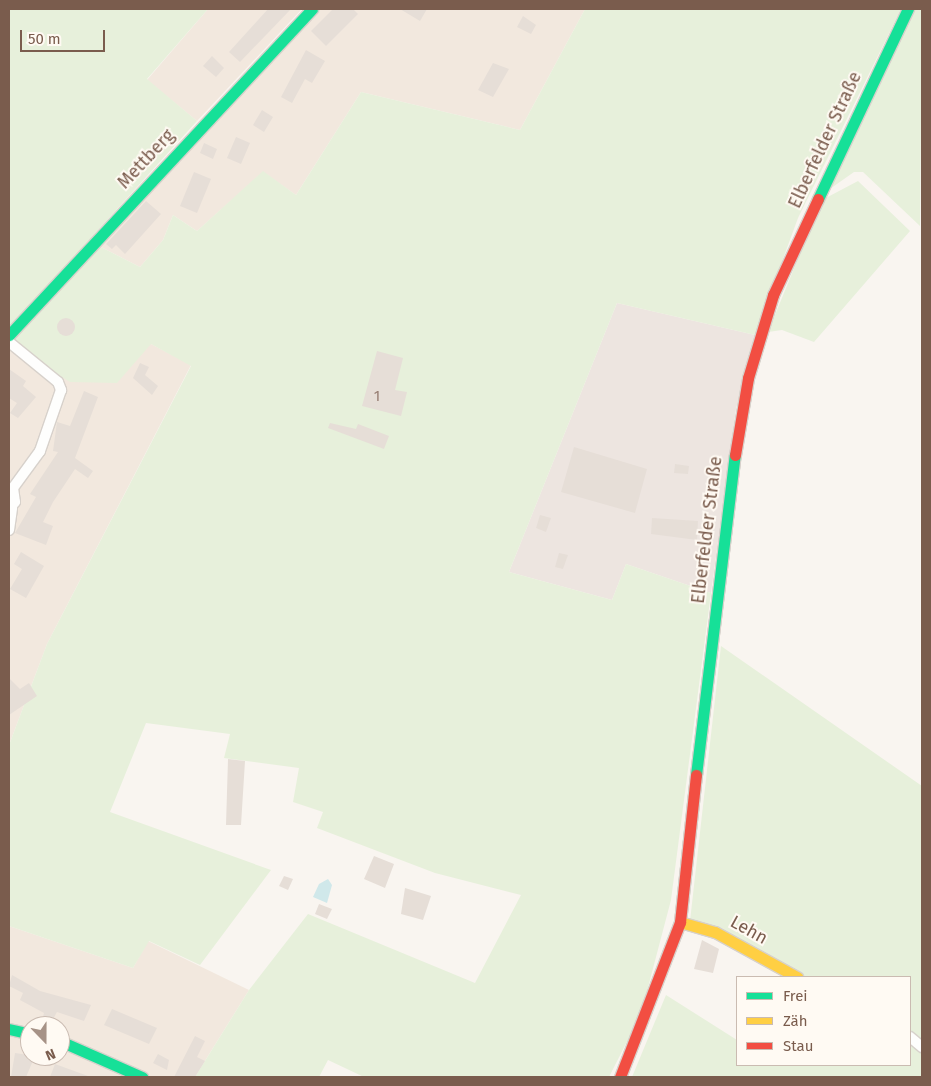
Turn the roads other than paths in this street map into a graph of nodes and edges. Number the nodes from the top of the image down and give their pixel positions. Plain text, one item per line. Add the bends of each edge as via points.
1 (312, 9) edge
2 (908, 9) edge
3 (9, 335) edge
4 (9, 342) edge
5 (10, 509) edge
6 (9, 530) edge
7 (680, 922) junction
8 (795, 976) edge
9 (911, 1038) edge
10 (70, 1045) edge
11 (922, 1047) edge
12 (142, 1077) edge
13 (620, 1077) edge

1 - 3 main road, Mettberg
2 - 7 main road, Elberfelder Straße via 773,295 748,378 725,520
4 - 5 street via 58,382 61,390 40,451 13,488
5 - 6 street
7 - 8 main road, Lehn via 715,932
7 - 13 main road, Elberfelder Straße via 652,1004
9 - 11 street
10 - 12 main road

